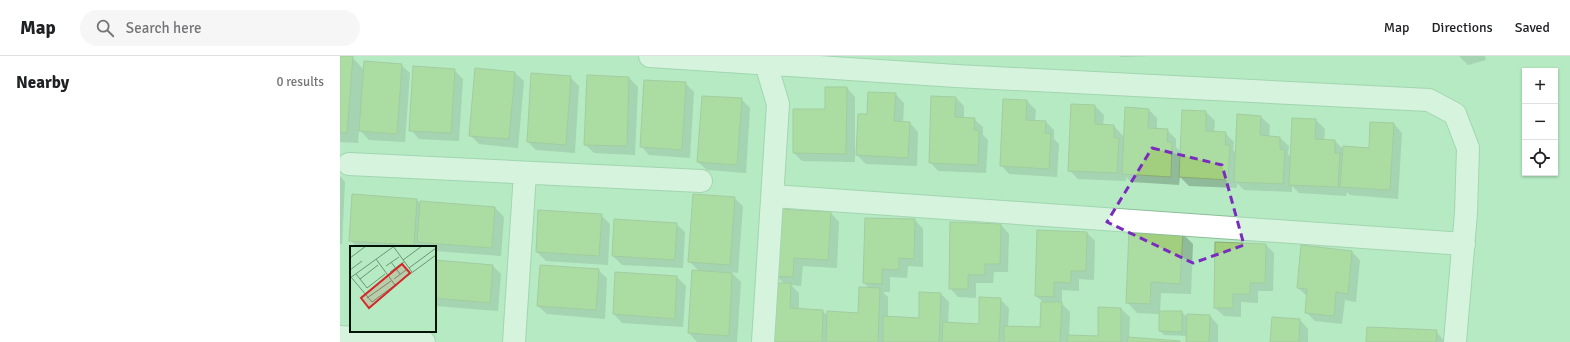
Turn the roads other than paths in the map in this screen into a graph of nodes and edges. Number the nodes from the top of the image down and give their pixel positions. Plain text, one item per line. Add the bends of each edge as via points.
1 (650, 56) edge
2 (766, 64) junction
3 (349, 164) dead end
4 (524, 173) junction
5 (702, 181) dead end
6 (773, 196) junction
7 (1464, 244) junction
8 (340, 337) edge
9 (424, 342) edge
10 (514, 342) edge
11 (763, 342) edge
12 (1455, 342) edge

1 - 2 street
2 - 6 street via 778,104
2 - 7 street via 1429,100 1455,114 1468,148
3 - 4 street
4 - 5 street
4 - 10 street
6 - 7 street
6 - 11 street
7 - 12 street
8 - 9 street

